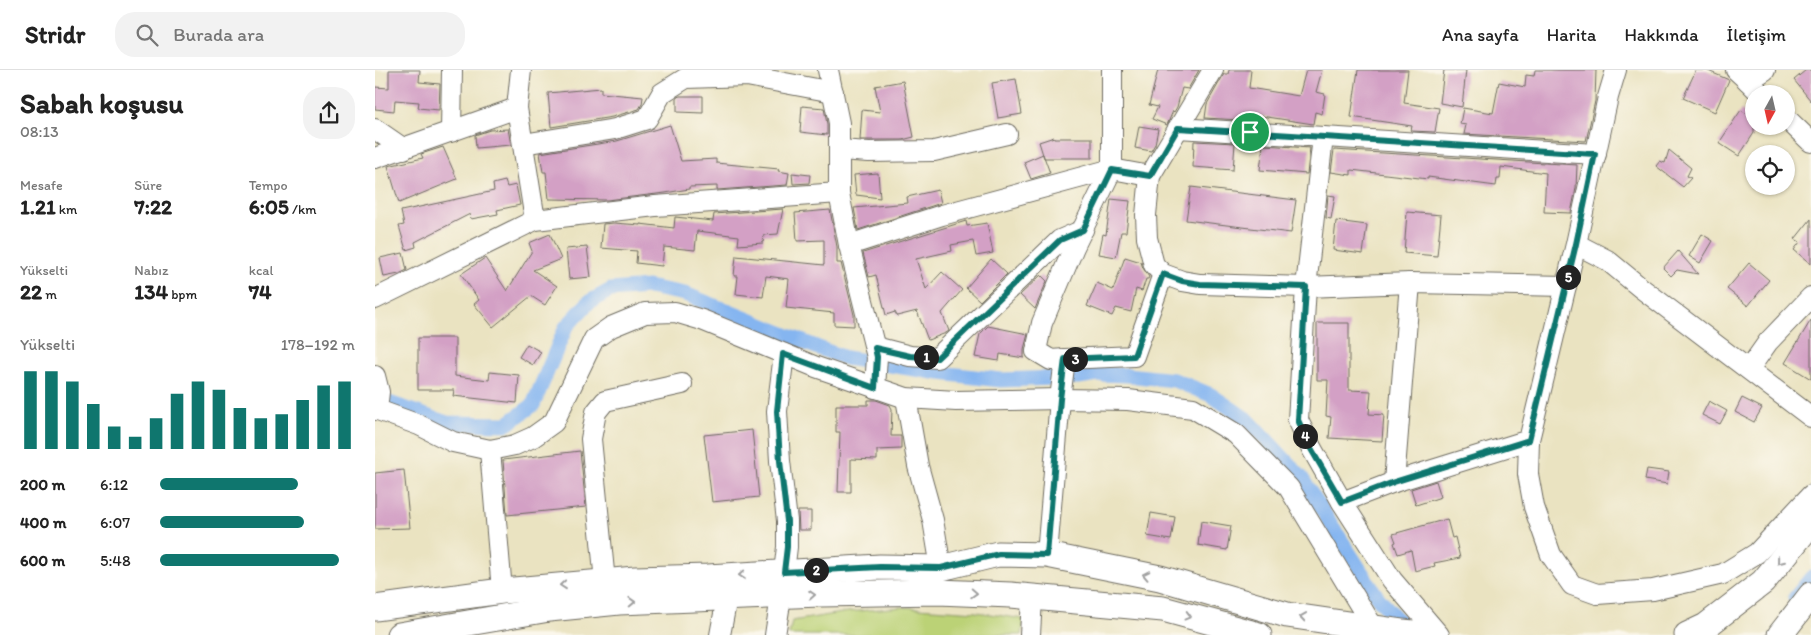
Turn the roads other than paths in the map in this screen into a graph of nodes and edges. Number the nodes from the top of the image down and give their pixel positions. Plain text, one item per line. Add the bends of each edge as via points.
1 (452, 70) edge
2 (521, 70) edge
3 (828, 70) edge
4 (1111, 70) edge
5 (1213, 70) edge
6 (1616, 70) edge
7 (1765, 70) edge
8 (1748, 82) edge
9 (833, 92) junction
10 (517, 108) junction
11 (1795, 127) edge
12 (1178, 128) junction
13 (375, 129) edge
14 (451, 132) junction
15 (1007, 134) dead end
16 (1323, 137) junction
17 (1811, 142) edge
18 (523, 144) junction
19 (404, 148) junction
20 (839, 150) junction
21 (1595, 154) junction
22 (375, 158) edge
23 (1112, 170) junction
24 (1150, 176) junction
25 (839, 193) junction
26 (535, 220) junction
27 (1083, 230) junction
28 (849, 244) junction
29 (1576, 244) junction
30 (1163, 274) junction
31 (1410, 283) junction
32 (1566, 286) junction
33 (1306, 287) junction
34 (1811, 297) edge
35 (375, 299) edge
36 (783, 354) junction
37 (876, 366) junction
38 (1749, 369) junction
39 (1062, 377) junction
40 (681, 384) dead end
41 (377, 398) edge
42 (906, 398) junction
43 (1811, 417) edge
44 (1529, 440) junction
45 (490, 450) junction
46 (1394, 482) junction
47 (1811, 495) edge
48 (1342, 502) junction
49 (1811, 523) edge
50 (1047, 555) junction
51 (1087, 563) junction
52 (941, 568) junction
53 (784, 572) junction
54 (605, 582) junction
55 (502, 591) junction
56 (1811, 595) edge
57 (781, 597) junction
58 (727, 598) junction
59 (1031, 598) junction
60 (1087, 603) junction
61 (375, 608) edge
62 (1373, 627) junction
63 (399, 635) edge
64 (720, 635) edge
65 (775, 635) edge
66 (1030, 635) edge
67 (1259, 635) edge
68 (1433, 635) edge
69 (1439, 635) edge
70 (1687, 635) edge
71 (1780, 635) edge

1 - 14 street
2 - 10 street
3 - 9 street
4 - 23 street
5 - 12 street
6 - 21 street
7 - 8 street
9 - 18 street via 747,76 686,78 661,93 647,119 615,129
9 - 20 street via 839,123
10 - 14 street
10 - 18 street
11 - 17 street
12 - 16 street
12 - 24 street
13 - 19 street
14 - 19 street
15 - 20 street via 934,151
16 - 21 street
16 - 33 street
18 - 26 street
19 - 22 street
20 - 25 street
21 - 29 street
23 - 24 street
23 - 27 street
23 - 28 street via 942,215
24 - 30 street via 1145,215 1147,238 1154,265
25 - 26 street via 655,206
25 - 28 street
26 - 35 street
27 - 37 street via 1060,240 937,358 910,356
27 - 39 street via 1043,323 1036,351 1051,360
28 - 37 street
29 - 32 street
29 - 38 street via 1607,260
30 - 33 street via 1200,284
30 - 39 street via 1134,356
31 - 32 street
31 - 33 street
31 - 46 street
32 - 44 street
33 - 48 street via 1298,420
34 - 38 street via 1768,342
36 - 37 street
36 - 45 street via 675,312 645,313 611,327 594,339 554,422 515,446
36 - 53 street via 777,411 787,521
37 - 42 street
38 - 43 street
39 - 42 street via 956,401
39 - 50 street
39 - 62 street via 1128,400 1193,408 1236,434 1289,488
40 - 54 street via 605,400 596,412 591,439
41 - 45 street via 453,442
42 - 52 street
44 - 46 street
44 - 47 street via 1528,474 1534,507 1551,556 1572,585 1597,594 1653,590 1723,574 1757,553
45 - 55 street
46 - 48 street
48 - 69 street via 1392,580
49 -> 70 main road via 1763,582 1706,626
50 - 51 main road
50 - 52 main road via 999,554
51 - 60 main road
62 -> 51 main road via 1287,615 1160,578
52 - 53 main road via 880,567
53 -> 54 main road
54 -> 55 main road
55 - 61 main road
56 - 71 main road
57 - 58 main road
57 -> 59 main road via 938,592
57 - 65 street
63 -> 58 main road via 549,609 619,602
58 - 64 street
59 - 60 main road
59 - 66 street
60 -> 67 main road via 1163,609
62 - 68 main road

